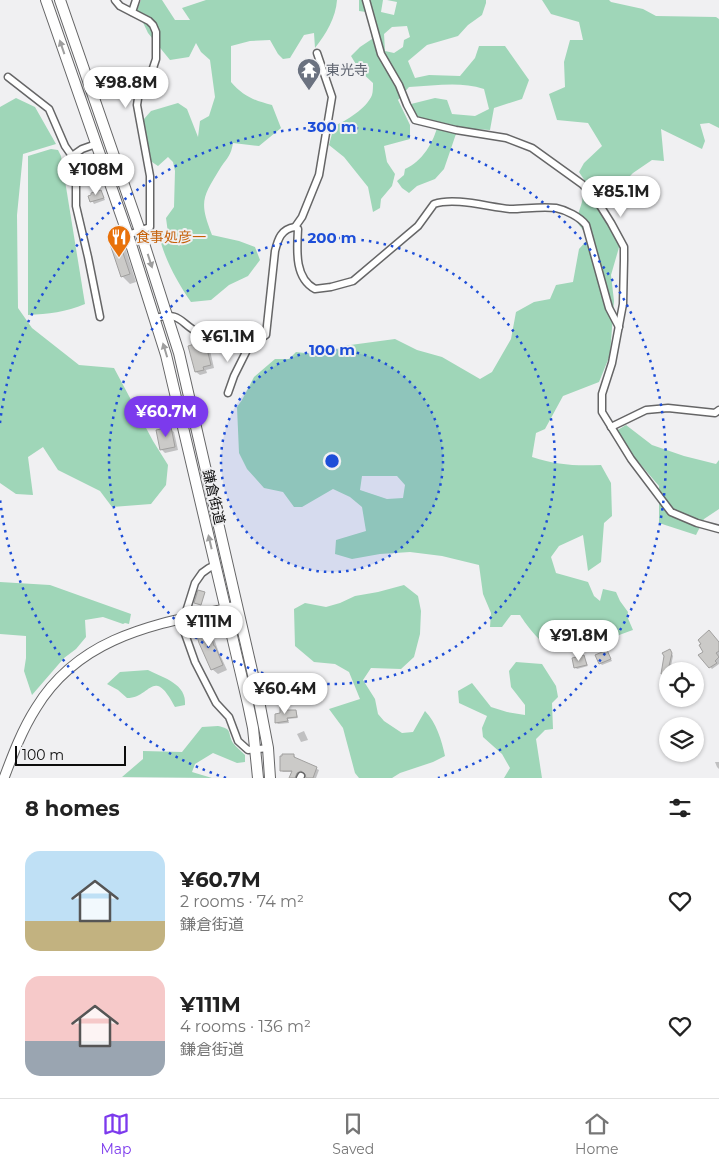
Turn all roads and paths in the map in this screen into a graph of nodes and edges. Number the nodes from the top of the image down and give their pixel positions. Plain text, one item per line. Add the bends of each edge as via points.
1 (46, 0) edge
2 (60, 0) edge
3 (116, 0) edge
4 (136, 0) edge
5 (366, 0) edge
6 (132, 12) junction
7 (317, 53) dead end
8 (8, 77) dead end
9 (96, 144) junction
10 (72, 156) junction
11 (295, 227) junction
12 (140, 231) junction
13 (128, 235) junction
14 (168, 315) junction
15 (100, 317) dead end
16 (155, 318) junction
17 (619, 327) junction
18 (251, 342) junction
19 (228, 393) dead end
20 (719, 410) edge
21 (611, 427) junction
22 (719, 529) edge
23 (216, 565) junction
24 (241, 605) junction
25 (226, 608) junction
26 (184, 618) junction
27 (268, 748) junction
28 (256, 750) junction
29 (4, 778) edge
30 (258, 778) edge
31 (270, 778) edge

9 -> 1 main road, 鎌倉街道
2 - 12 main road, 鎌倉街道
3 - 6 street
4 - 6 street
5 - 17 street via 381,54 415,120 506,138 532,148 582,184 596,199 624,247 625,282
6 - 12 street via 153,25 157,43 156,59 139,92 137,105 151,183 150,227
7 - 11 street via 332,97 319,176
8 - 10 street via 49,109
9 - 10 street
9 - 13 main road, 鎌倉街道
10 - 15 street via 76,167 76,206
11 - 17 street via 298,229 297,258 302,276 310,287 324,289 353,280 418,226 438,202 561,210 586,225 609,308
11 - 18 street via 283,232 275,252 266,335
12 - 13 street
12 -> 14 main road, 鎌倉街道
13 - 16 main road, 鎌倉街道
14 - 16 street
14 - 18 street via 205,335
14 - 24 main road, 鎌倉街道
23 -> 16 main road, 鎌倉街道
17 - 21 street via 602,394 602,412
18 - 19 street
20 - 21 street via 715,413 668,408 646,410
21 - 22 street via 671,512
23 - 25 main road, 鎌倉街道
23 - 26 street via 197,578
24 - 25 street
24 - 27 main road, 鎌倉街道
25 - 26 street
25 - 28 main road, 鎌倉街道
26 - 28 street via 184,631 194,662 216,703 229,717 241,745 248,750
26 - 29 street via 124,635 98,647 72,666 36,708
27 - 28 street
27 - 31 main road, 鎌倉街道
28 - 30 main road, 鎌倉街道

